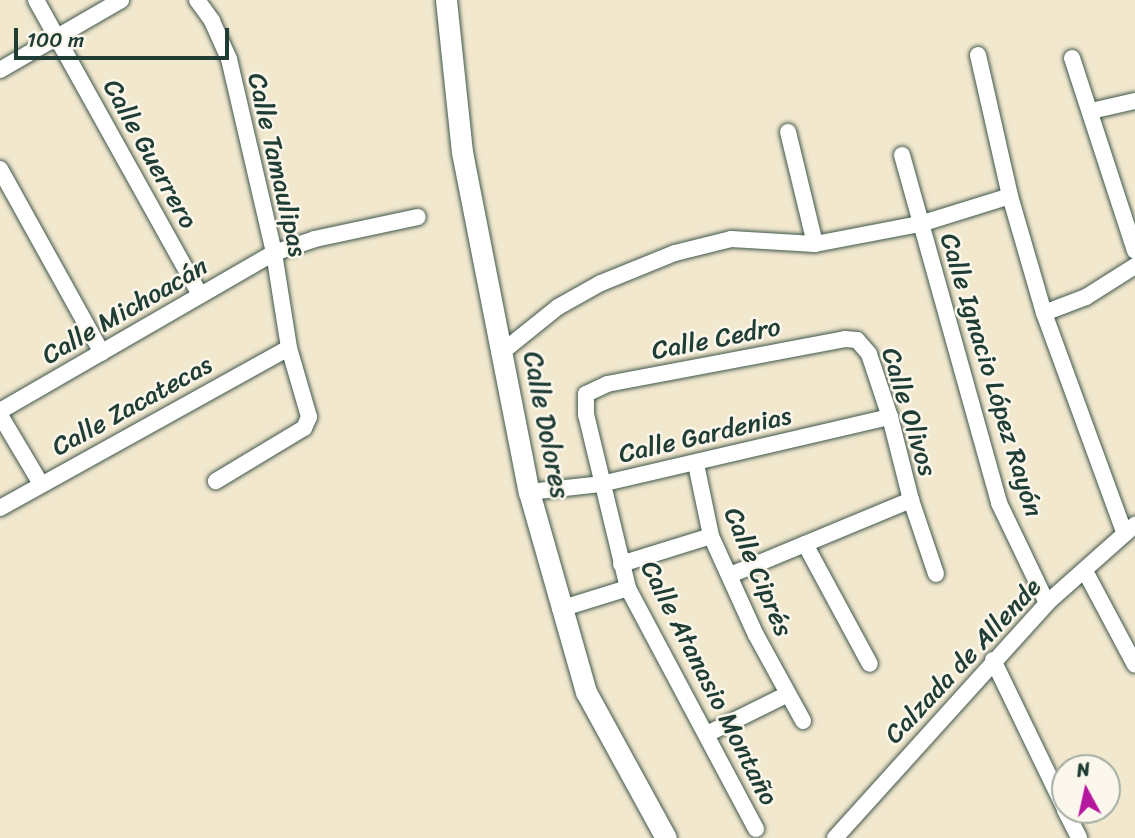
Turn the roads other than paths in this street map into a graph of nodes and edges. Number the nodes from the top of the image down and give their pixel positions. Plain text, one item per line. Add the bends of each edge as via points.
1 (36, 0) edge
2 (121, 0) edge
3 (197, 0) edge
4 (446, 0) edge
5 (57, 36) junction
6 (978, 55) dead end
7 (1072, 58) dead end
8 (0, 70) edge
9 (1135, 101) edge
10 (1091, 111) junction
11 (788, 131) dead end
12 (902, 155) dead end
13 (0, 169) edge
14 (1010, 196) junction
15 (418, 217) dead end
16 (920, 224) junction
17 (815, 244) junction
18 (1135, 251) edge
19 (274, 253) junction
20 (1135, 266) edge
21 (200, 295) junction
22 (1044, 313) junction
23 (857, 340) joint
24 (289, 348) junction
25 (502, 352) junction
26 (102, 353) junction
27 (586, 394) joint
28 (0, 413) edge
29 (890, 417) junction
30 (696, 464) junction
31 (216, 481) dead end
32 (41, 484) junction
33 (601, 484) junction
34 (529, 492) junction
35 (911, 500) junction
36 (0, 508) edge
37 (1130, 529) edge
38 (711, 536) junction
39 (805, 544) junction
40 (621, 564) junction
41 (1085, 571) junction
42 (936, 574) dead end
43 (730, 575) junction
44 (628, 588) junction
45 (1047, 603) junction
46 (560, 609) junction
47 (993, 660) junction
48 (870, 664) dead end
49 (1135, 665) edge
50 (786, 695) junction
51 (803, 721) dead end
52 (707, 734) junction
53 (1051, 781) edge
54 (756, 829) dead end
55 (666, 838) edge
56 (835, 838) edge

1 - 5 street, Calle Guerrero
2 - 5 street
3 - 19 street, Calle Tamaulipas via 229,59
4 - 25 street, Calle Dolores via 462,152
5 - 8 street
5 - 21 street, Calle Guerrero
6 - 14 street
7 - 10 street
9 - 10 street
10 - 18 street
11 - 17 street
12 - 16 street, Calle Ignacio López Rayón
13 - 26 street
14 - 16 street
14 - 22 street
15 - 19 street, Calle Michoacán via 315,239
16 - 17 street
16 - 45 street, Calle Ignacio López Rayón via 999,503
17 - 25 street via 731,239 675,253 601,283 558,307
19 - 21 street, Calle Michoacán
19 - 24 street, Calle Tamaulipas
20 - 22 street via 1086,297
21 - 26 street, Calle Michoacán
22 - 37 street
23 - 27 street, Calle Cedro via 607,384
23 - 29 street, Calle Olivos via 869,354
24 - 31 street, Calle Tamaulipas via 308,410 307,423
24 - 32 street, Calle Zacatecas
25 - 34 street, Calle Dolores
26 - 28 street, Calle Michoacán
27 - 33 street, Calle Atanasio Montaño
28 - 32 street
29 - 30 street, Calle Gardenias
29 - 35 street, Calle Olivos
30 - 33 street, Calle Gardenias
30 - 38 street, Calle Ciprés
32 - 36 street, Calle Zacatecas
33 - 34 street, Calle Gardenias
33 - 40 street, Calle Atanasio Montaño
34 - 46 street, Calle Dolores
35 - 39 street
35 - 42 street, Calle Olivos
37 - 41 street, Calzada de Allende
38 - 40 street
38 - 43 street, Calle Ciprés
39 - 43 street
39 - 48 street
40 - 44 street, Calle Atanasio Montaño
41 - 45 street, Calzada de Allende
41 - 49 street
43 - 50 street, Calle Ciprés
44 - 46 street
44 - 52 street, Calle Atanasio Montaño
45 - 47 street, Calzada de Allende
46 - 55 street, Calle Dolores via 592,707
47 - 53 street
47 - 56 street, Calzada de Allende
50 - 51 street, Calle Ciprés
50 - 52 street
52 - 54 street, Calle Atanasio Montaño

